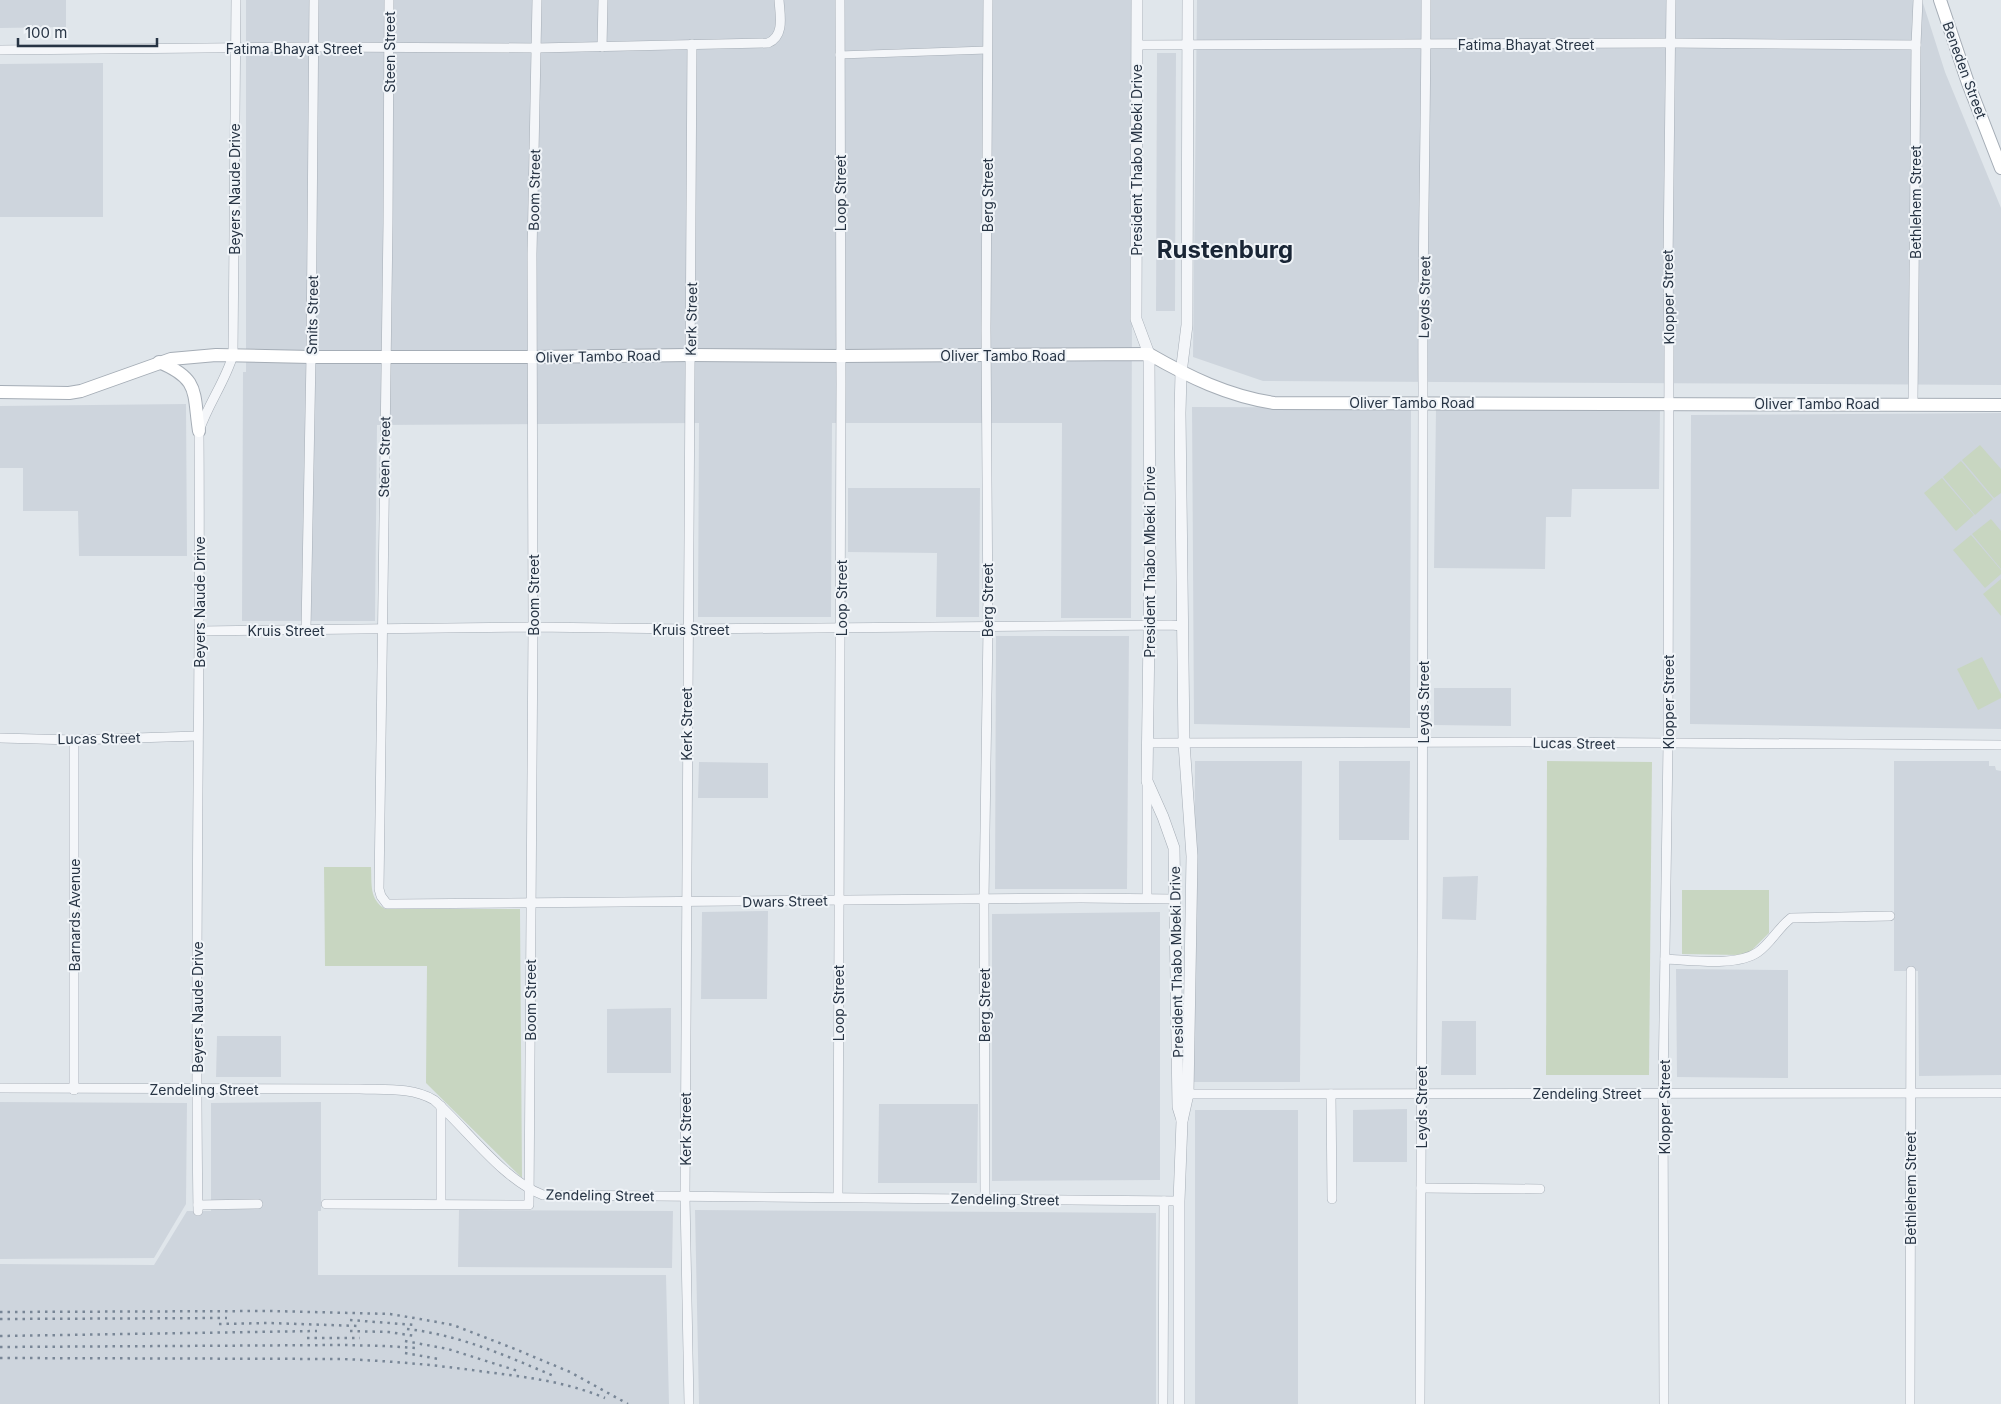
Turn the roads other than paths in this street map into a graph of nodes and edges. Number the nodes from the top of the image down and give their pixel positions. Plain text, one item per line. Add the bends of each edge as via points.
1 (236, 0) edge
2 (314, 0) edge
3 (389, 0) edge
4 (537, 0) edge
5 (603, 0) edge
6 (779, 0) edge
7 (840, 0) edge
8 (988, 0) edge
9 (1137, 0) edge
10 (1188, 0) edge
11 (1426, 0) edge
12 (1670, 0) edge
13 (1918, 0) edge
14 (1940, 0) edge
15 (1670, 43) junction
16 (692, 44) junction
17 (1137, 44) junction
18 (1426, 44) junction
19 (1188, 45) junction
20 (1916, 45) junction
21 (314, 47) junction
22 (602, 47) junction
23 (236, 48) junction
24 (389, 48) junction
25 (537, 48) junction
26 (0, 50) edge
27 (987, 50) junction
28 (839, 55) junction
29 (2001, 168) edge
30 (1149, 354) junction
31 (233, 355) junction
32 (690, 355) junction
33 (986, 355) junction
34 (841, 356) junction
35 (533, 357) junction
36 (311, 358) junction
37 (385, 358) junction
38 (159, 362) junction
39 (1181, 375) junction
40 (0, 392) edge
41 (1423, 402) junction
42 (1669, 402) junction
43 (1913, 404) junction
44 (2001, 405) edge
45 (199, 431) junction
46 (1149, 625) junction
47 (988, 626) junction
48 (1182, 626) junction
49 (533, 627) junction
50 (383, 628) junction
51 (840, 628) junction
52 (687, 629) junction
53 (306, 630) junction
54 (200, 631) junction
55 (197, 736) junction
56 (0, 738) edge
57 (74, 740) junction
58 (1147, 743) junction
59 (1184, 743) junction
60 (1424, 743) junction
61 (1668, 744) junction
62 (2001, 745) edge
63 (1147, 781) junction
64 (1147, 898) junction
65 (984, 899) junction
66 (1174, 899) junction
67 (838, 901) junction
68 (685, 902) junction
69 (530, 903) junction
70 (395, 904) joint
71 (1890, 916) dead end
72 (1665, 959) junction
73 (1911, 971) dead end
74 (1177, 1084) junction
75 (0, 1088) edge
76 (197, 1089) junction
77 (74, 1090) junction
78 (1664, 1092) junction
79 (1420, 1093) junction
80 (2001, 1093) edge
81 (1188, 1094) junction
82 (1331, 1094) junction
83 (1911, 1094) junction
84 (441, 1106) junction
85 (1182, 1121) junction
86 (1421, 1188) junction
87 (1540, 1188) dead end
88 (529, 1190) junction
89 (685, 1197) junction
90 (838, 1197) junction
91 (1332, 1199) dead end
92 (985, 1200) junction
93 (1164, 1200) junction
94 (1179, 1201) junction
95 (258, 1204) dead end
96 (326, 1204) dead end
97 (441, 1204) junction
98 (689, 1404) edge
99 (1163, 1404) edge
100 (1179, 1404) edge
101 (1420, 1404) edge
102 (1664, 1404) edge
103 (1910, 1404) edge

1 - 23 street, Beyers Naude Drive
2 - 21 street, Smits Street
3 - 24 street, Steen Street
4 - 25 street, Boom Street
5 - 22 street
6 - 16 street, Fatima Bhayat Street via 780,30 768,43
7 - 28 street, Loop Street
8 - 27 street, Berg Street
9 - 17 street, President Thabo Mbeki Drive
10 - 19 street, President Thabo Mbeki Drive
11 - 18 street, Leyds Street
12 - 15 street, Klopper Street
13 - 20 street, Bethlehem Street
14 - 29 main road, Beneden Street
15 - 18 street, Fatima Bhayat Street
15 - 20 street, Fatima Bhayat Street
15 - 42 street, Klopper Street
16 - 22 street, Fatima Bhayat Street
16 - 32 street, Kerk Street
17 - 19 street, Fatima Bhayat Street
17 - 30 street, President Thabo Mbeki Drive via 1136,319
18 - 19 street, Fatima Bhayat Street
18 - 41 street, Leyds Street
19 - 39 street, President Thabo Mbeki Drive via 1187,325
20 - 43 street, Bethlehem Street
21 - 23 street, Fatima Bhayat Street
21 - 24 street, Fatima Bhayat Street
21 - 36 street, Smits Street
22 - 25 street, Fatima Bhayat Street
23 - 26 street, Fatima Bhayat Street
23 - 31 street, Beyers Naude Drive
24 - 25 street, Fatima Bhayat Street
24 - 37 street, Steen Street
25 - 35 street, Boom Street
27 - 28 street
27 - 33 street, Berg Street
28 - 34 street, Loop Street
30 - 33 main road, Oliver Tambo Road
30 - 39 main road, Oliver Tambo Road
30 - 46 street, President Thabo Mbeki Drive
31 - 36 main road, Oliver Tambo Road
31 - 38 main road, Oliver Tambo Road via 180,357
31 - 45 street, Beyers Naude Drive
32 - 34 main road, Oliver Tambo Road
32 - 35 main road, Oliver Tambo Road
32 - 52 street, Kerk Street
33 - 34 main road, Oliver Tambo Road
33 - 47 street, Berg Street
34 - 51 street, Loop Street
35 - 37 main road, Oliver Tambo Road
35 - 49 street, Boom Street
36 - 37 main road, Oliver Tambo Road
36 - 53 street, Smits Street
37 - 50 street, Steen Street
38 - 40 main road, Oliver Tambo Road via 80,391
38 - 45 main road via 186,376
39 - 41 main road, Oliver Tambo Road via 1233,394 1274,402
39 - 48 street, President Thabo Mbeki Drive
41 - 42 main road, Oliver Tambo Road
41 - 60 street, Leyds Street
42 - 43 main road, Oliver Tambo Road
42 - 61 street, Klopper Street
43 - 44 main road, Oliver Tambo Road
45 - 54 street, Beyers Naude Drive
46 - 47 street, Kruis Street
46 - 48 street, Kruis Street
46 - 58 street, President Thabo Mbeki Drive
47 - 51 street, Kruis Street
47 - 65 street, Berg Street
48 - 59 street, President Thabo Mbeki Drive
49 - 50 street, Kruis Street
49 - 52 street, Kruis Street
49 - 69 street, Boom Street
50 - 53 street, Kruis Street
50 - 70 street, Steen Street via 379,889 387,904
51 - 52 street, Kruis Street
51 - 67 street, Loop Street
52 - 68 street, Kerk Street
53 - 54 street, Kruis Street
54 - 55 street, Beyers Naude Drive
55 - 57 street, Lucas Street
55 - 76 street, Beyers Naude Drive
56 - 57 street, Lucas Street
57 - 77 street, Barnards Avenue
58 - 59 street, Lucas Street
58 - 63 street, President Thabo Mbeki Drive
59 - 60 street, Lucas Street
59 - 81 street, President Thabo Mbeki Drive via 1192,856
60 - 61 street, Lucas Street
60 - 79 street, Leyds Street
61 - 62 street, Lucas Street
61 - 72 street, Klopper Street
63 - 64 street
63 - 66 street, President Thabo Mbeki Drive via 1174,848
64 - 65 street, Dwars Street
64 - 66 street, Dwars Street
65 - 67 street, Dwars Street
65 - 92 street, Berg Street
66 - 74 street, President Thabo Mbeki Drive
67 - 68 street, Dwars Street
67 - 90 street, Loop Street
68 - 69 street, Dwars Street
68 - 89 street, Kerk Street
69 - 70 street, Dwars Street
69 - 88 street, Boom Street
71 - 72 street via 1790,918 1764,947 1748,958 1716,961
72 - 78 street, Klopper Street
73 - 83 street, Bethlehem Street
74 - 81 street
74 - 85 street, President Thabo Mbeki Drive
75 - 77 street, Zendeling Street
76 - 77 street, Zendeling Street
76 - 84 street, Zendeling Street via 412,1092
76 - 95 street, Beyers Naude Drive via 198,1208
78 - 79 street, Zendeling Street
78 - 83 street, Zendeling Street
78 - 102 street, Klopper Street
79 - 82 street, Zendeling Street
79 - 86 street, Leyds Street
80 - 83 street, Zendeling Street
81 - 82 street, Zendeling Street
81 - 85 street, President Thabo Mbeki Drive
82 - 91 street
83 - 103 street, Bethlehem Street
84 - 88 street, Zendeling Street
84 - 97 street
85 - 94 street, President Thabo Mbeki Drive
86 - 87 street
86 - 101 street, Leyds Street
88 - 89 street, Zendeling Street via 544,1195
88 - 97 street via 530,1205
89 - 90 street, Zendeling Street
89 - 98 street, Kerk Street
90 - 92 street, Zendeling Street
92 - 93 street, Zendeling Street
93 - 94 street, Zendeling Street
93 - 99 street
94 - 100 street, President Thabo Mbeki Drive
96 - 97 street

